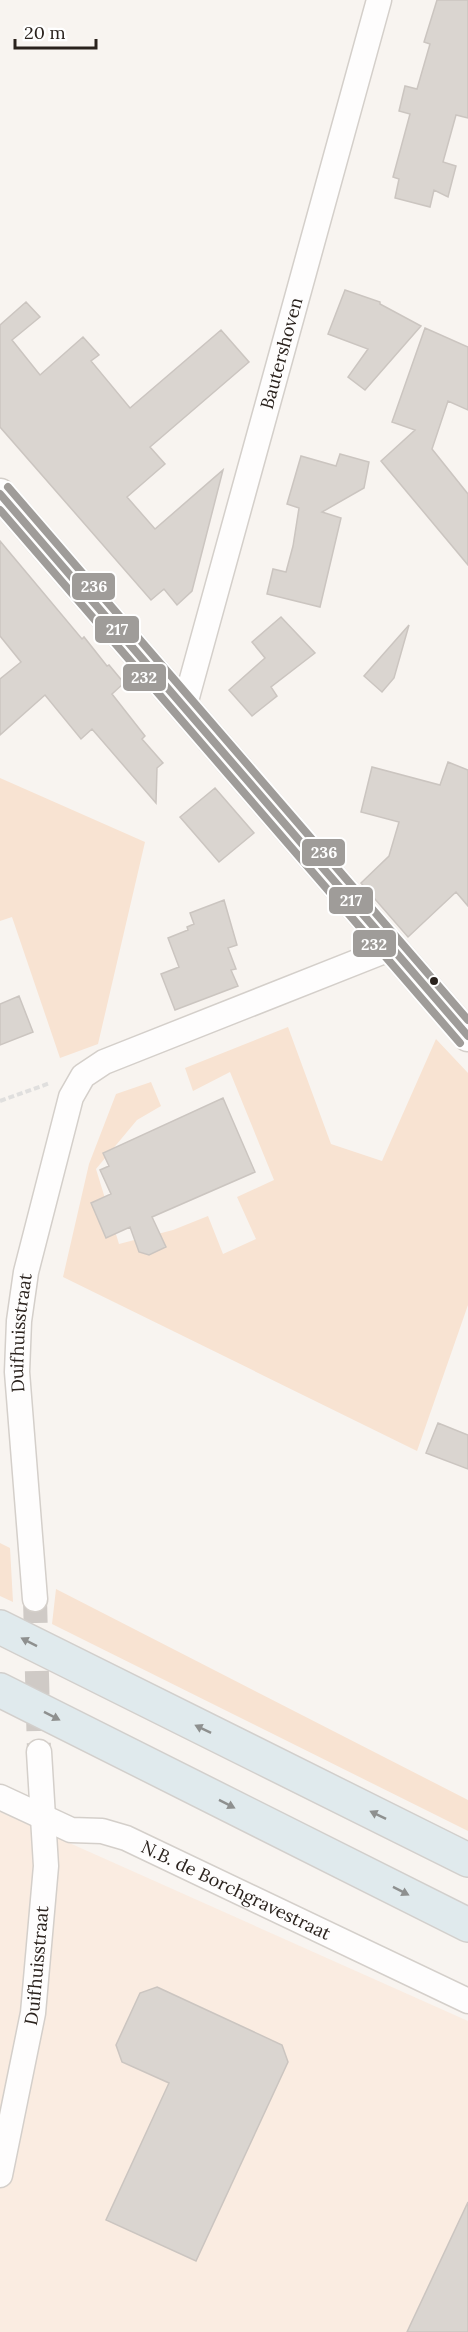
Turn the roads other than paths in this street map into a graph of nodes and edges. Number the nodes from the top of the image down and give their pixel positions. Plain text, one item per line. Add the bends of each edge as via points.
1 (379, 0) edge
2 (0, 494) edge
3 (184, 708) junction
4 (392, 948) junction
5 (468, 1036) edge
6 (34, 1599) tunnel mouth
7 (0, 1627) edge
8 (0, 1690) edge
9 (39, 1752) tunnel mouth
10 (0, 1797) edge
11 (43, 1819) junction
12 (468, 1860) edge
13 (468, 1925) edge
14 (468, 2001) edge
15 (0, 2175) edge

1 - 3 street, Bautershoven
2 - 3 street
3 - 4 street
4 - 5 street
4 - 6 street, Duifhuisstraat via 104,1062 83,1076 71,1097 26,1272 19,1321 17,1372
12 -> 7 highway
8 -> 13 highway
9 - 11 street, Duifhuisstraat
10 - 11 street, N.B. de Borchgravestraat
11 - 14 street, N.B. de Borchgravestraat via 71,1830 102,1831 126,1838
11 - 15 street, Duifhuisstraat via 46,1866 33,2013

